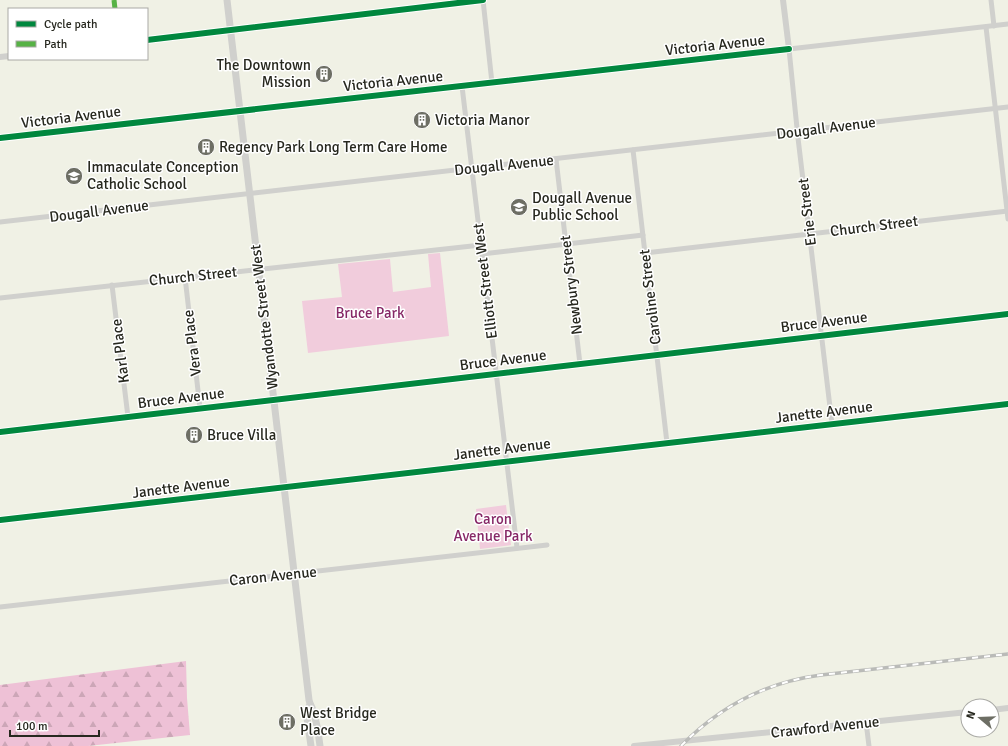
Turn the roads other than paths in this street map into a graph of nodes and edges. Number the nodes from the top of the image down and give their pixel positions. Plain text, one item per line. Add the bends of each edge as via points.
1 (227, 0) edge
2 (483, 0) edge
3 (783, 0) edge
4 (991, 0) edge
5 (1008, 24) edge
6 (994, 26) junction
7 (986, 27) junction
8 (231, 30) junction
9 (148, 40) edge
10 (789, 49) junction
11 (492, 83) junction
12 (462, 86) junction
13 (1008, 107) edge
14 (995, 108) junction
15 (240, 111) junction
16 (797, 132) junction
17 (0, 138) edge
18 (633, 150) junction
19 (556, 159) junction
20 (472, 168) junction
21 (250, 193) junction
22 (1007, 211) edge
23 (1008, 219) edge
24 (0, 222) edge
25 (810, 234) junction
26 (643, 235) junction
27 (566, 244) junction
28 (481, 245) junction
29 (645, 253) junction
30 (482, 254) junction
31 (259, 269) junction
32 (185, 277) junction
33 (112, 285) junction
34 (0, 298) edge
35 (1008, 314) edge
36 (822, 336) junction
37 (657, 355) junction
38 (580, 364) junction
39 (496, 374) junction
40 (274, 400) junction
41 (1008, 404) edge
42 (200, 408) junction
43 (128, 417) junction
44 (832, 424) junction
45 (0, 432) edge
46 (667, 443) junction
47 (506, 462) junction
48 (284, 488) junction
49 (0, 520) edge
50 (547, 545) dead end
51 (517, 548) junction
52 (295, 573) junction
53 (0, 607) edge
54 (310, 705) junction
55 (960, 713) edge
56 (866, 722) junction
57 (714, 738) junction
58 (311, 746) edge
59 (320, 746) edge
60 (634, 746) edge
61 (715, 746) edge
62 (869, 746) edge

1 - 8 main road, Wyandotte Street West
2 - 8 street
2 - 11 street
3 - 10 street, Erie Street
4 - 6 street
5 - 6 street, Victoria Avenue
6 - 7 street, Victoria Avenue
7 - 10 street, Victoria Avenue
7 - 14 street
8 - 9 street
8 - 15 main road, Wyandotte Street West
10 - 11 street, Victoria Avenue
10 - 16 street, Erie Street
11 - 12 street, Victoria Avenue
12 - 15 street, Victoria Avenue
12 - 20 street, Elliott Street West
13 - 14 street, Dougall Avenue
14 - 16 street, Dougall Avenue
14 - 22 street
15 - 17 street, Victoria Avenue
15 - 21 main road, Wyandotte Street West
16 - 18 street, Dougall Avenue
16 - 25 street, Erie Street
18 - 19 street, Dougall Avenue
18 - 26 street, Caroline Street
19 - 20 street, Dougall Avenue
19 - 27 street, Newbury Street
20 - 21 street, Dougall Avenue
20 - 28 street, Elliott Street West
21 - 24 street, Dougall Avenue
21 - 31 main road, Wyandotte Street West
22 - 23 street
22 - 25 street, Church Street
25 - 29 street, Church Street
25 - 36 street, Erie Street
26 - 27 street
26 - 29 street, Caroline Street
27 - 30 street
27 - 38 street, Newbury Street
28 - 30 street, Elliott Street West
28 - 31 street, Church Street
29 - 37 street, Caroline Street
30 - 39 street, Elliott Street West
31 - 32 street, Church Street
31 - 40 main road, Wyandotte Street West
32 - 33 street, Church Street
32 - 42 street, Vera Place
33 - 34 street, Church Street
33 - 43 street, Karl Place
35 - 36 street, Bruce Avenue
36 - 37 street, Bruce Avenue
36 - 44 street, Erie Street
37 - 38 street, Bruce Avenue
37 - 46 street, Caroline Street
38 - 39 street, Bruce Avenue
39 - 40 street, Bruce Avenue
39 - 47 street, Elliott Street West
40 - 42 street, Bruce Avenue
40 - 48 main road, Wyandotte Street West
41 - 44 street, Janette Avenue
42 - 43 street, Bruce Avenue
43 - 45 street, Bruce Avenue
44 - 46 street, Janette Avenue
46 - 47 street, Janette Avenue
47 - 48 street, Janette Avenue
47 - 51 street, Elliott Street West
48 - 49 street, Janette Avenue
48 - 52 main road, Wyandotte Street West
50 - 51 street, Caron Avenue
51 - 52 street, Caron Avenue
52 - 53 street, Caron Avenue
52 - 54 main road, Wyandotte Street West
54 - 58 main road, Wyandotte Street West via 306,711
54 - 59 main road, Wyandotte Street West via 314,710
55 - 56 street, Crawford Avenue
56 - 57 street, Crawford Avenue
56 - 62 street
57 - 60 street, Crawford Avenue
57 - 61 street

